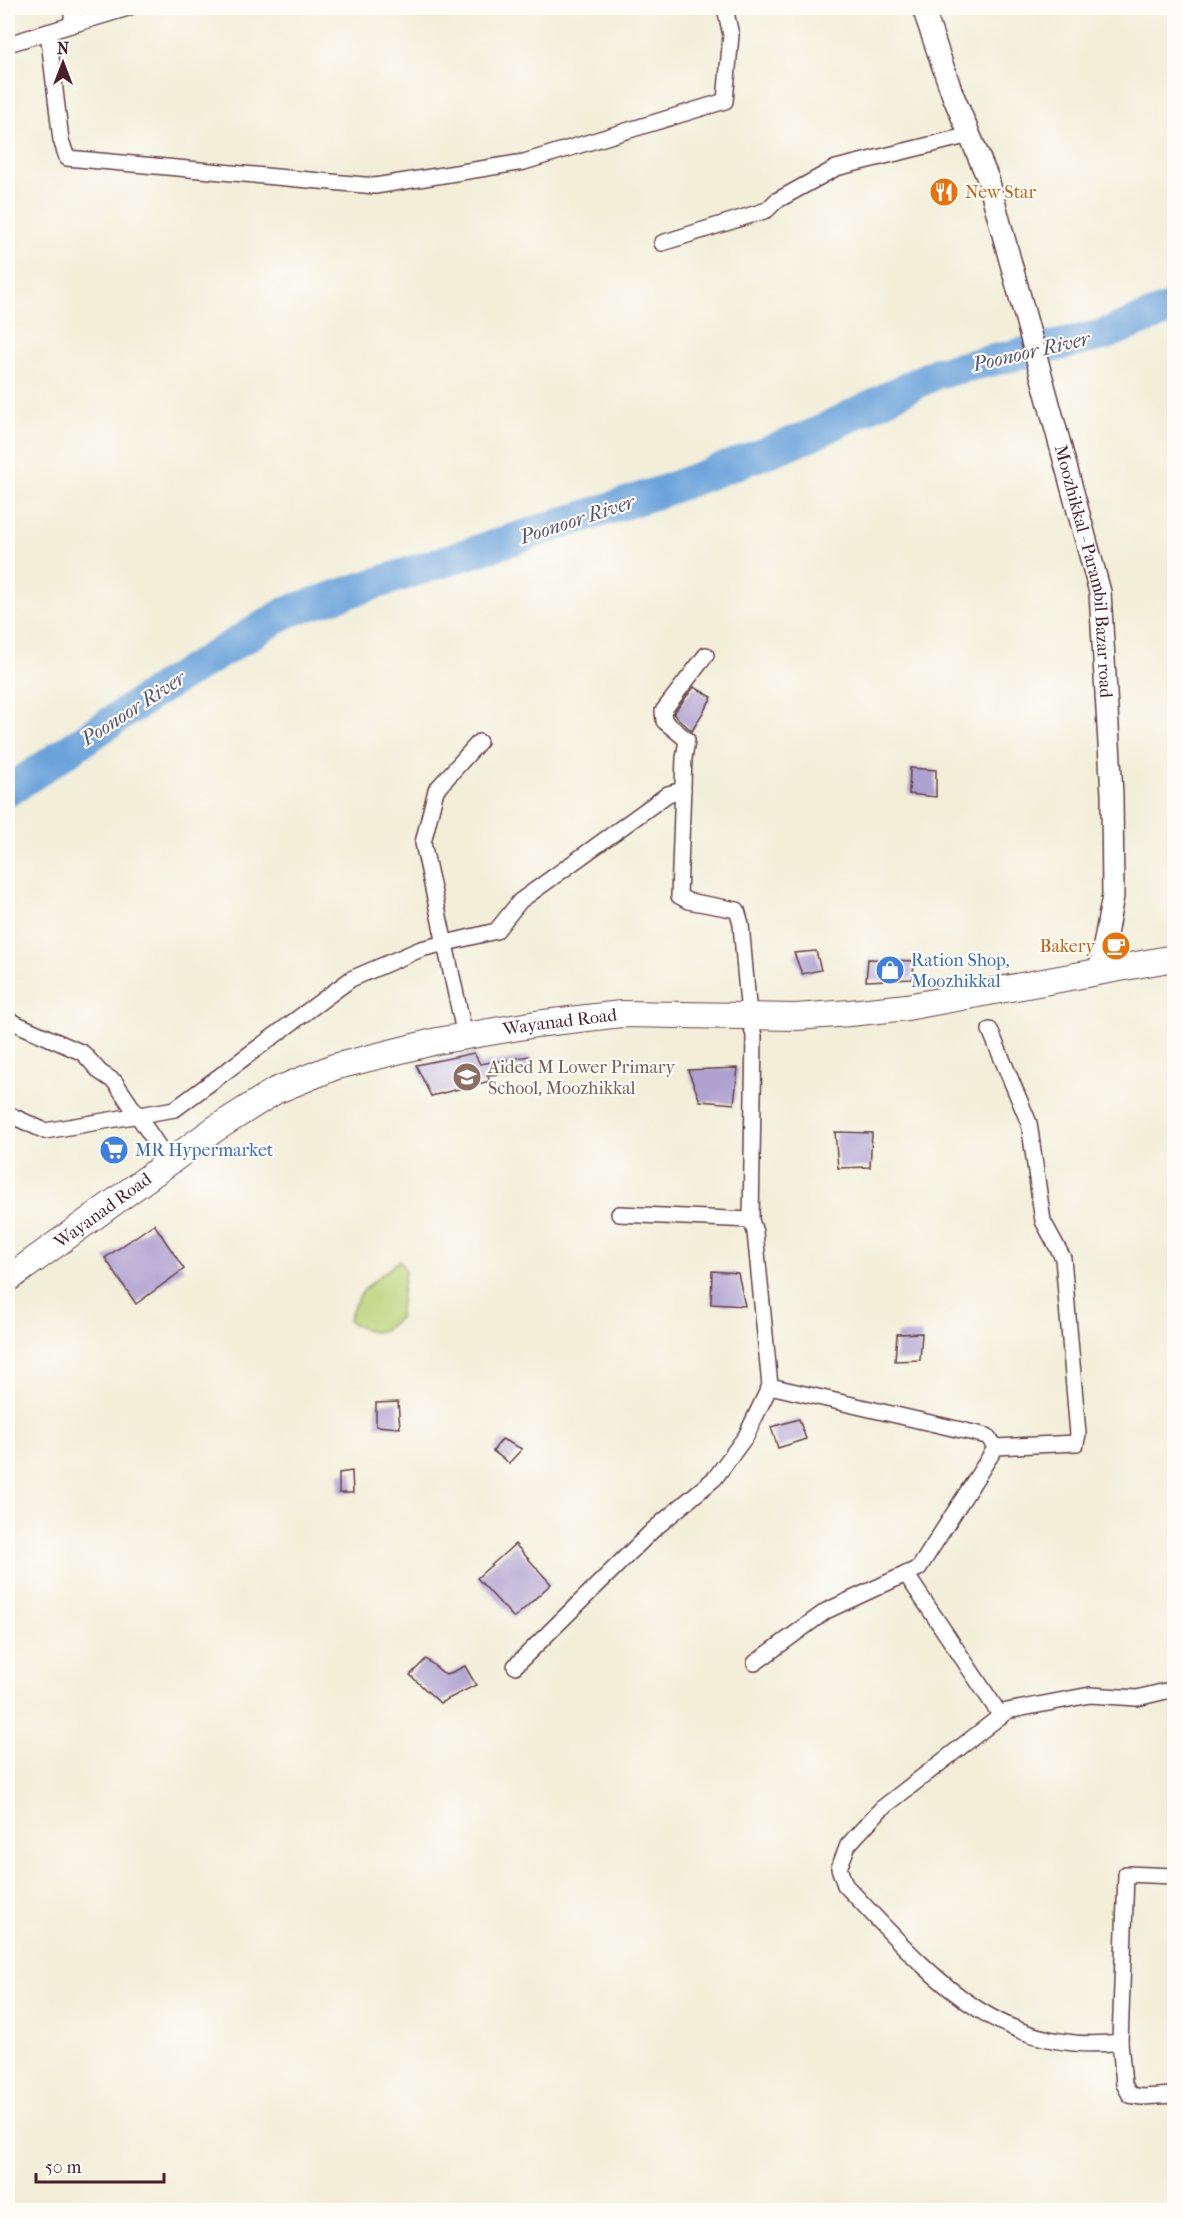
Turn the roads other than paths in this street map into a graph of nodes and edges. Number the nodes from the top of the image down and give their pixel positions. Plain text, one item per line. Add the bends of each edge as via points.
1 (72, 8) edge
2 (128, 8) edge
3 (725, 8) edge
4 (923, 8) edge
5 (72, 24) junction
6 (48, 32) junction
7 (8, 44) edge
8 (970, 135) junction
9 (662, 243) dead end
10 (706, 655) dead end
11 (478, 742) dead end
12 (683, 790) junction
13 (446, 943) junction
14 (1174, 958) edge
15 (1099, 973) junction
16 (749, 1016) junction
17 (8, 1020) edge
18 (990, 1030) dead end
19 (465, 1036) junction
20 (8, 1114) edge
21 (139, 1116) junction
22 (169, 1162) junction
23 (619, 1214) dead end
24 (751, 1220) junction
25 (8, 1278) edge
26 (770, 1386) junction
27 (996, 1447) junction
28 (906, 1574) junction
29 (755, 1663) dead end
30 (515, 1666) dead end
31 (1174, 1689) edge
32 (1001, 1716) junction
33 (1174, 1876) edge
34 (1120, 2042) junction
35 (1174, 2095) edge

1 - 5 street
2 - 5 street
3 - 6 street via 731,35 725,101 524,162 375,186 67,158 61,140
4 - 8 main road, Moozhikkal - Parambil Bazar road
5 - 6 street
6 - 7 street
8 - 9 street via 836,168 776,201 767,210
8 - 15 main road, Moozhikkal - Parambil Bazar road via 988,179 1100,592 1112,794 1113,896
10 - 12 street via 663,711 664,722 687,741
11 - 13 street via 436,790 423,843
12 - 13 street via 668,794 520,901 496,931
12 - 16 street via 679,896 737,910
13 - 19 street
13 - 21 street via 351,979 175,1109
14 - 15 highway, Wayanad Road
15 - 16 highway, Wayanad Road via 907,1007 796,1017
16 - 19 highway, Wayanad Road via 621,1014
16 - 24 street via 754,1036
17 - 21 street via 83,1053 115,1082
18 - 27 street via 1029,1123 1043,1221 1063,1258 1078,1434 1076,1443
19 - 22 highway, Wayanad Road via 334,1067 275,1091
20 - 21 street via 45,1131
21 - 22 street
22 - 25 highway, Wayanad Road
23 - 24 street
24 - 26 street
26 - 27 street via 987,1436
26 - 30 street via 746,1436 715,1478 653,1530
27 - 28 street via 919,1568
28 - 29 street via 826,1611
28 - 32 street
31 - 32 street via 1137,1698 1090,1695 1008,1711
32 - 34 street via 882,1809 848,1845 840,1868 845,1886 928,1971 985,2015 1036,2038 1095,2045
33 - 34 street via 1126,1874
34 - 35 street via 1124,2084 1130,2095

